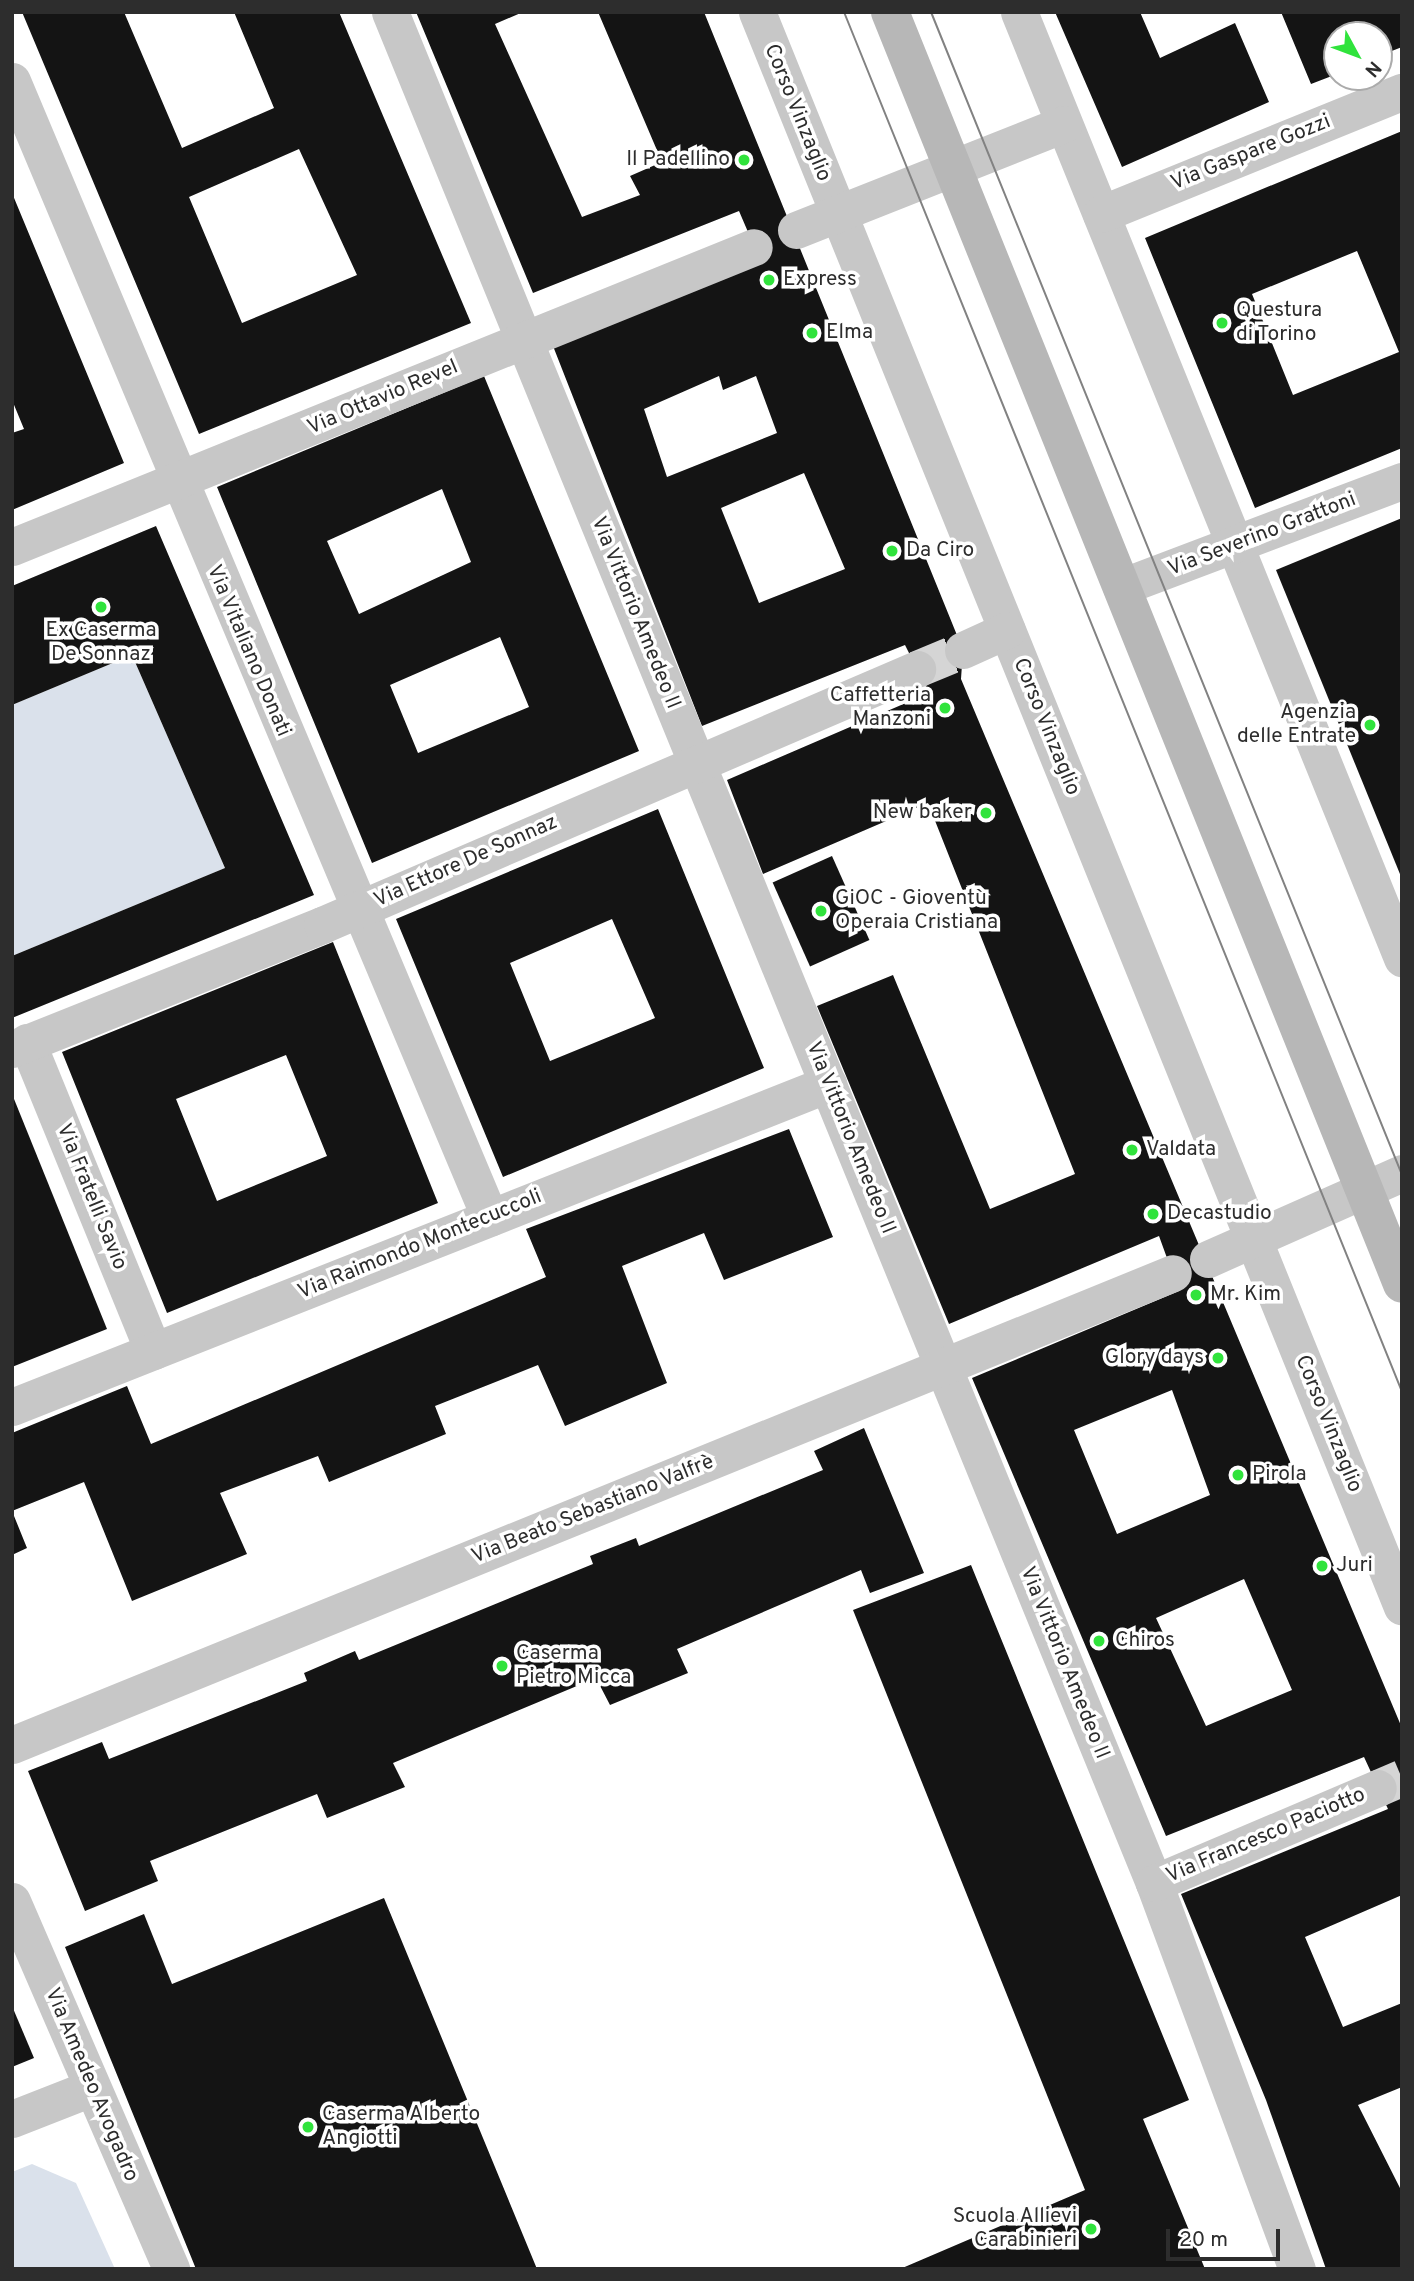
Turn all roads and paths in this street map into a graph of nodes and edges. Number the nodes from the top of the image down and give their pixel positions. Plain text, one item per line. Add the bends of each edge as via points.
1 (390, 12) edge
2 (757, 12) edge
3 (890, 12) edge
4 (1019, 12) edge
5 (12, 81) edge
6 (1402, 92) edge
7 (1064, 124) junction
8 (953, 170) junction
9 (838, 214) junction
10 (1101, 214) junction
11 (796, 230) dead end
12 (754, 247) dead end
13 (524, 340) junction
14 (1402, 481) edge
15 (178, 484) junction
16 (1234, 544) junction
17 (12, 547) edge
18 (1121, 587) junction
19 (1007, 630) junction
20 (964, 650) tunnel mouth
21 (917, 669) tunnel mouth
22 (696, 763) junction
23 (359, 909) junction
24 (1402, 958) edge
25 (20, 1045) edge
26 (828, 1084) junction
27 (1402, 1173) edge
28 (1364, 1191) junction
29 (490, 1217) junction
30 (1254, 1240) junction
31 (1208, 1259) dead end
32 (1173, 1273) dead end
33 (1402, 1284) edge
34 (153, 1351) junction
35 (943, 1368) junction
36 (12, 1407) edge
37 (1402, 1607) edge
38 (12, 1745) edge
39 (1378, 1788) tunnel mouth
40 (1154, 1883) junction
41 (12, 1901) edge
42 (91, 2088) junction
43 (12, 2119) edge
44 (171, 2269) edge
45 (1297, 2269) edge

1 - 13 street, Via Vittorio Amedeo II
2 - 9 street, Corso Vinzaglio
3 - 8 main road
4 - 7 street
5 - 15 street, Via Vitaliano Donati
6 - 10 street, Via Gaspare Gozzi
7 - 8 street
7 - 10 street
8 - 9 street
8 - 18 main road
9 - 11 street
9 - 19 street, Corso Vinzaglio
10 - 16 street
12 - 13 street, Via Ottavio Revel
13 - 15 street, Via Ottavio Revel
13 - 22 street, Via Vittorio Amedeo II
14 - 16 street, Via Severino Grattoni
15 - 17 street, Via Ottavio Revel
15 - 23 street, Via Vitaliano Donati
16 - 18 street, Via Severino Grattoni
16 - 24 street
18 - 28 main road
19 - 20 street
19 - 30 street, Corso Vinzaglio
21 - 22 street, Via Ettore De Sonnaz
22 - 23 street, Via Ettore De Sonnaz
22 - 26 street, Via Vittorio Amedeo II
23 - 25 street, Via Ettore De Sonnaz
23 - 29 street, Via Vitaliano Donati
25 - 34 street, Via Fratelli Savio
26 - 29 street, Via Raimondo Montecuccoli
26 - 35 street, Via Vittorio Amedeo II
27 - 28 street
28 - 30 street
28 - 33 main road
29 - 34 street, Via Raimondo Montecuccoli
30 - 31 street
30 - 37 street, Corso Vinzaglio
32 - 35 street, Via Beato Sebastiano Valfrè
34 - 36 street, Via Raimondo Montecuccoli
35 - 38 street, Via Beato Sebastiano Valfrè
35 - 40 street, Via Vittorio Amedeo II
39 - 40 street, Via Francesco Paciotto
40 - 45 street, Via Vittorio Amedeo II
41 - 42 street, Via Amedeo Avogadro
42 - 43 street
42 - 44 street, Via Amedeo Avogadro

